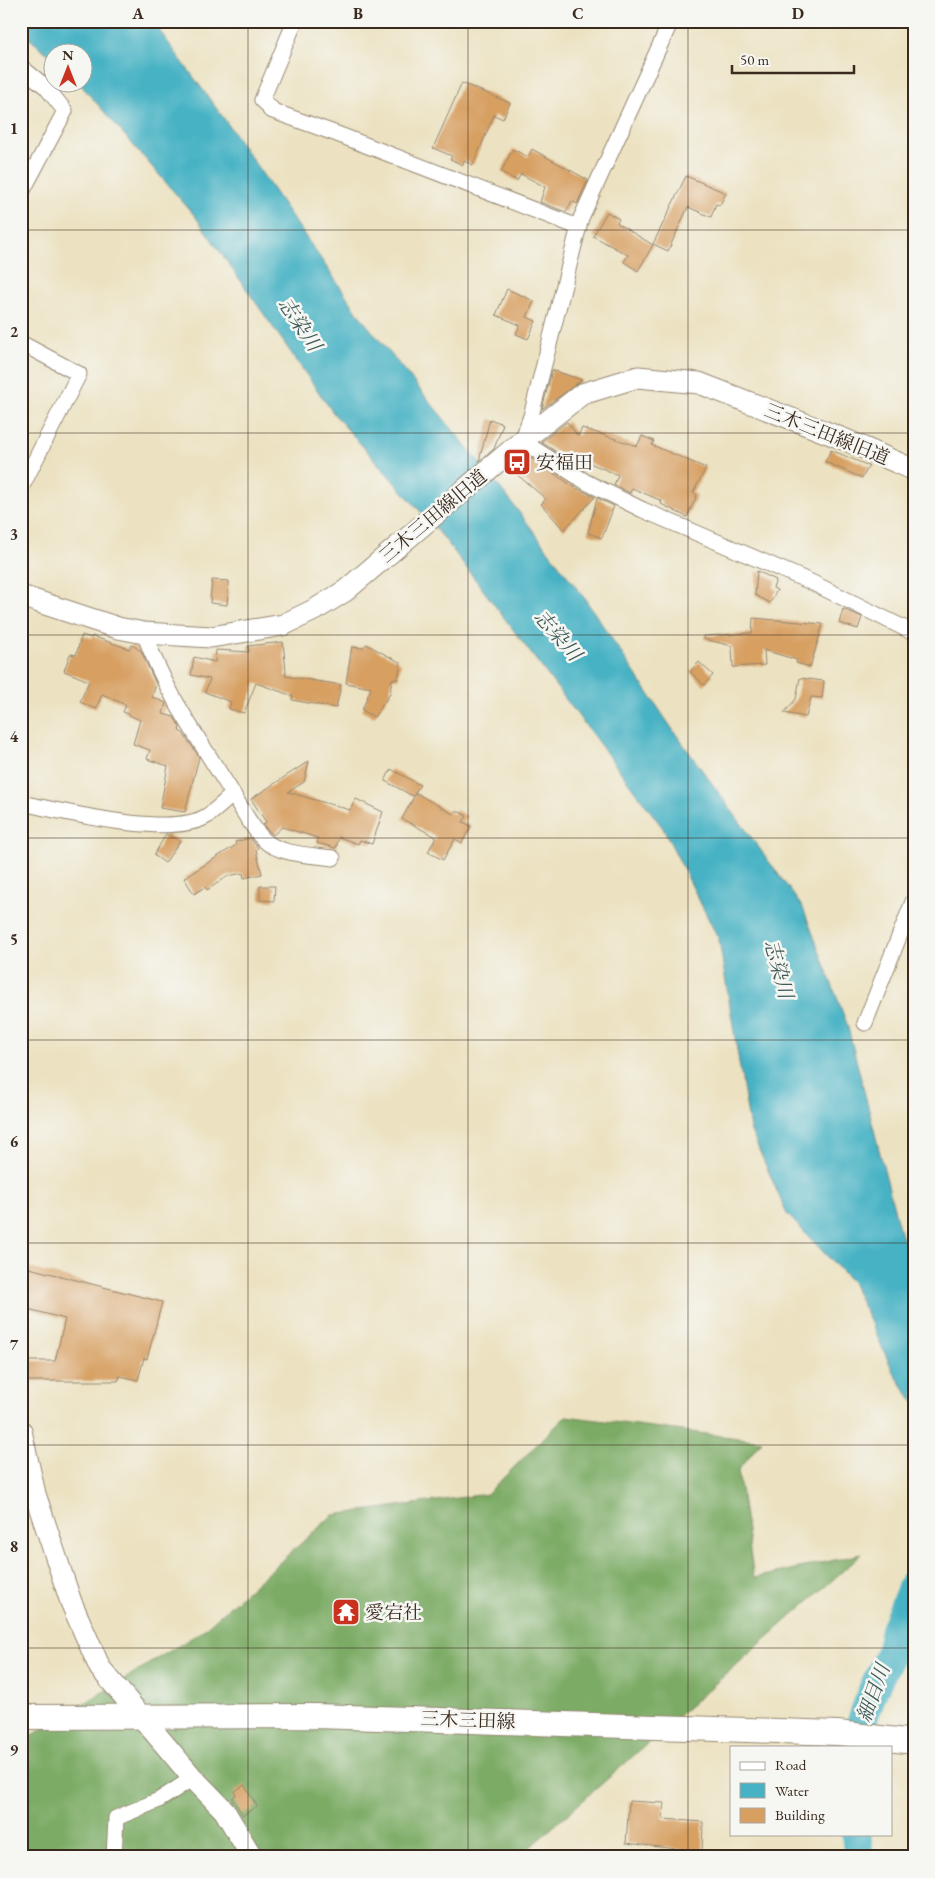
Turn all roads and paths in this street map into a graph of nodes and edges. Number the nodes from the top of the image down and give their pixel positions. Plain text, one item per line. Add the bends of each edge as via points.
1 (295, 21) edge
2 (671, 21) edge
3 (21, 67) edge
4 (21, 194) edge
5 (578, 227) junction
6 (21, 343) edge
7 (522, 441) junction
8 (914, 470) edge
9 (21, 488) edge
10 (21, 596) edge
11 (144, 633) junction
12 (914, 633) edge
13 (233, 794) junction
14 (21, 803) edge
15 (333, 858) dead end
16 (914, 899) edge
17 (865, 1023) dead end
18 (21, 1431) edge
19 (139, 1715) junction
20 (21, 1717) edge
21 (906, 1741) edge
22 (193, 1778) junction
23 (114, 1857) edge
24 (252, 1857) edge

1 - 5 street via 262,100 270,110
2 - 5 street
3 - 4 street via 46,87 65,112
5 - 7 street
6 - 9 street via 79,374
7 - 8 street, 三木三田線旧道 via 582,394 638,377 699,383
7 - 11 street, 三木三田線旧道 via 345,590 316,609 283,625 211,637
7 - 12 street via 586,482 618,498 813,583
10 - 11 street, 三木三田線旧道 via 118,628
11 - 13 street via 175,704
13 - 14 street via 206,817 169,826 116,822
13 - 15 street via 265,841 287,851
16 - 17 street
18 - 19 street via 35,1494 70,1602 100,1668
19 - 20 main road, 三木三田線
19 - 21 main road, 三木三田線 via 325,1716 838,1733
19 - 22 street
22 - 23 street via 159,1800 116,1818
22 - 24 street via 224,1810

